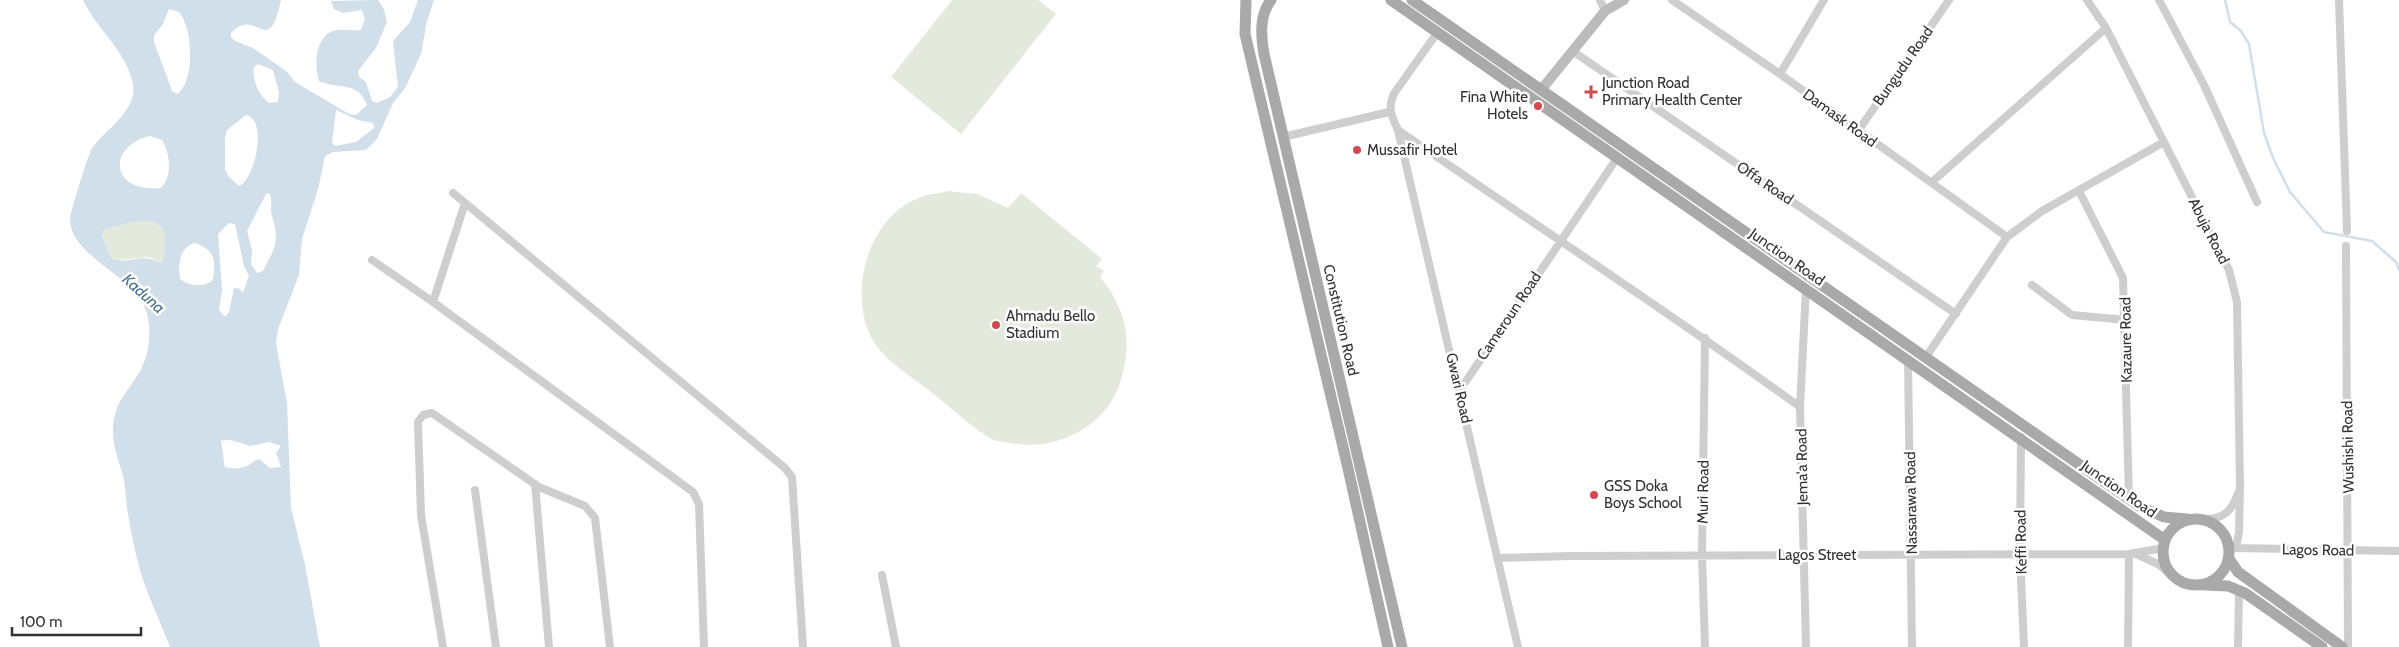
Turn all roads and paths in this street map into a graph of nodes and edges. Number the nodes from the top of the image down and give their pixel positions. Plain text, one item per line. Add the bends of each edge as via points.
1 (1246, 0) edge
2 (1271, 0) edge
3 (1391, 0) edge
4 (1412, 0) edge
5 (1600, 0) edge
6 (1624, 0) edge
7 (1672, 0) edge
8 (1824, 0) edge
9 (1949, 0) edge
10 (2087, 0) edge
11 (2159, 0) edge
12 (2339, 0) edge
13 (1606, 11) junction
14 (2106, 28) junction
15 (1438, 33) junction
16 (1574, 52) junction
17 (1780, 74) junction
18 (1541, 90) junction
19 (1389, 112) junction
20 (1398, 130) junction
21 (1858, 131) junction
22 (1283, 136) junction
23 (2164, 142) junction
24 (1617, 158) junction
25 (1932, 182) junction
26 (2079, 191) junction
27 (453, 193) dead end
28 (2257, 202) dead end
29 (466, 203) junction
30 (2347, 231) dead end
31 (2007, 237) junction
32 (1559, 242) junction
33 (2346, 246) dead end
34 (372, 260) dead end
35 (2032, 285) dead end
36 (1806, 288) junction
37 (434, 302) junction
38 (1956, 314) junction
39 (2126, 320) junction
40 (1705, 338) junction
41 (1325, 346) junction
42 (1926, 357) junction
43 (1908, 359) junction
44 (1460, 390) junction
45 (1800, 407) junction
46 (2020, 437) junction
47 (535, 484) junction
48 (2240, 486) junction
49 (475, 490) dead end
50 (2129, 500) junction
51 (2187, 519) junction
52 (2203, 519) junction
53 (2164, 544) junction
54 (2349, 551) junction
55 (2399, 551) edge
56 (2231, 553) junction
57 (2132, 554) junction
58 (1804, 555) junction
59 (2020, 555) junction
60 (1702, 556) junction
61 (1912, 556) junction
62 (1498, 558) junction
63 (2171, 575) junction
64 (882, 576) dead end
65 (2198, 585) junction
66 (2239, 591) junction
67 (443, 647) edge
68 (496, 647) edge
69 (549, 647) edge
70 (610, 647) edge
71 (704, 647) edge
72 (803, 647) edge
73 (896, 647) edge
74 (1388, 647) edge
75 (1402, 647) edge
76 (1518, 647) edge
77 (1706, 647) edge
78 (1806, 647) edge
79 (1912, 647) edge
80 (2024, 647) edge
81 (2128, 647) edge
82 (2238, 647) edge
83 (2322, 647) edge
84 (2342, 647) edge
85 (2348, 647) edge

1 - 41 main road, Constitution Road via 1245,34
2 - 22 main road, Constitution Road via 1264,14 1262,40
3 - 15 main road, Junction Road
4 - 18 main road, Junction Road
5 - 13 street
6 - 13 street
7 - 17 street, Damask Road
8 - 17 street
9 - 21 street, Bungudu Road
10 - 14 street, Abuja Road
11 - 28 street via 2204,85
12 - 30 street
13 - 16 street
14 - 23 street, Abuja Road
14 - 25 street
15 - 19 street via 1390,100
15 - 24 main road, Junction Road
16 - 18 street
16 - 38 street, Offa Road
17 - 21 street, Damask Road
18 - 42 main road, Junction Road
19 - 20 street, Gwari Road
19 - 22 street
20 - 32 street, Gwari Road
20 - 44 street, Gwari Road
21 - 25 street, Damask Road
22 - 41 main road, Constitution Road
23 - 26 street
23 - 48 street, Abuja Road via 2229,270 2234,287 2237,302
24 - 32 street, Cameroun Road
24 - 36 main road, Junction Road
25 - 31 street, Damask Road
26 - 31 street
26 - 39 street, Kazaure Road via 2123,278
27 - 29 street
29 - 37 street
29 - 72 street via 792,477
31 - 38 street
32 - 40 street, Gwari Road
32 - 44 street, Cameroun Road
33 - 54 street, Wushishi Road
34 - 37 street
35 - 39 street via 2072,315
36 - 43 main road, Junction Road
36 - 45 street, Jema'a Road
37 - 71 street via 693,492 699,504
38 - 42 street
39 - 50 street, Kazaure Road
40 - 45 street, Gwari Road
40 - 60 street, Muri Road
41 - 74 main road, Constitution Road
41 - 75 main road, Constitution Road
42 - 50 main road, Junction Road
43 - 46 main road, Junction Road
43 - 61 street, Nassarawa Road
44 - 62 street, Gwari Road
45 - 58 street, Jema'a Road
46 - 53 main road, Junction Road
46 - 59 street, Keffi Road
47 - 67 street via 432,413 423,415 418,422 422,515
47 - 69 street
47 - 70 street via 585,506 595,518
48 - 52 street, Abuja Road via 2226,514 2213,520
48 - 56 street, Abuja Road via 2239,532
49 - 68 street
50 - 51 main road, Junction Road via 2158,515
51 - 52 main road
51 - 53 main road via 2174,527
52 - 56 main road via 2223,532
53 - 57 street, Lagos Street
53 - 63 main road via 2163,558
54 - 55 street, Lagos Road
54 - 56 street, Lagos Road
54 - 85 street, Wushishi Road
56 - 65 main road via 2218,577
56 - 84 main road via 2238,572
57 - 59 street, Lagos Street
57 - 63 street, Lagos Street via 2158,564
57 - 81 street
58 - 60 street, Lagos Street
58 - 61 street, Lagos Street
58 - 78 street, Jema'a Road
59 - 61 street, Lagos Street
59 - 80 street, Keffi Road
60 - 62 street, Lagos Street
60 - 77 street, Muri Road
61 - 79 street, Nassarawa Road
62 - 76 street, Gwari Road
63 - 65 main road via 2188,585
64 - 73 street
65 - 66 main road via 2219,585
66 - 82 street
66 - 83 main road

